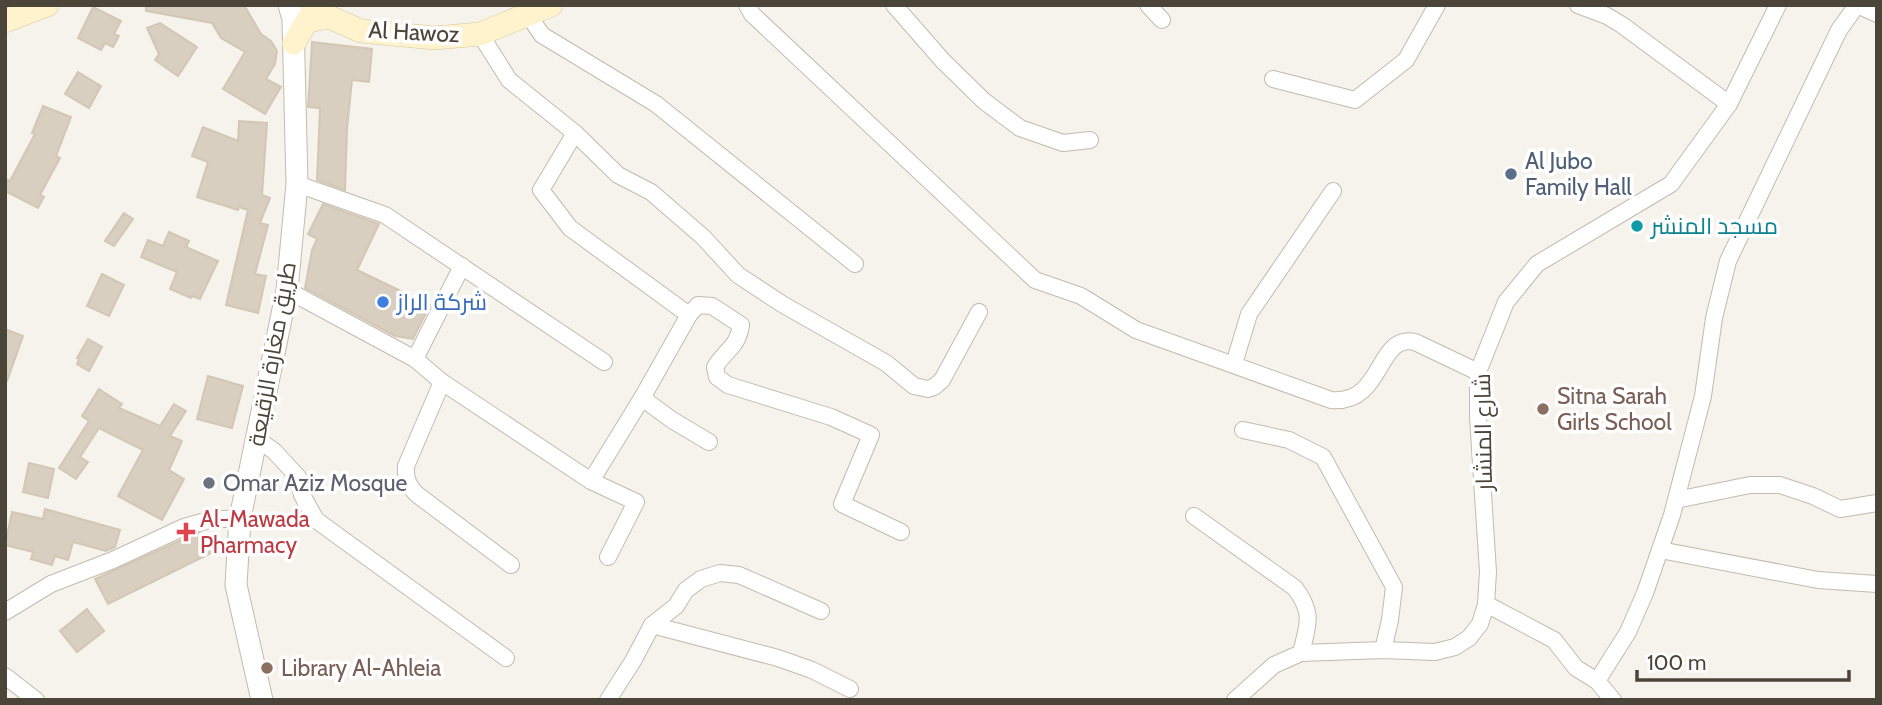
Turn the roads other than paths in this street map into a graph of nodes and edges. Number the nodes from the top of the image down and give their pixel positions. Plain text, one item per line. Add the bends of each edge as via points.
1 (47, 5) edge
2 (289, 5) edge
3 (551, 5) edge
4 (747, 5) edge
5 (894, 5) edge
6 (1147, 5) edge
7 (1437, 5) edge
8 (1578, 5) edge
9 (1778, 5) edge
10 (1857, 5) edge
11 (320, 11) edge
12 (1877, 14) edge
13 (528, 15) junction
14 (1162, 20) dead end
15 (5, 21) edge
16 (480, 34) junction
17 (294, 43) junction
18 (1273, 79) dead end
19 (1729, 104) junction
20 (575, 133) junction
21 (1090, 140) dead end
22 (297, 184) junction
23 (1333, 191) dead end
24 (855, 264) dead end
25 (462, 266) junction
26 (287, 290) junction
27 (979, 312) dead end
28 (689, 315) junction
29 (415, 359) junction
30 (604, 362) dead end
31 (1234, 364) junction
32 (1478, 372) junction
33 (442, 383) junction
34 (642, 398) junction
35 (1242, 430) dead end
36 (257, 439) junction
37 (709, 442) dead end
38 (591, 481) junction
39 (1676, 500) junction
40 (1877, 503) edge
41 (1194, 516) dead end
42 (240, 518) junction
43 (901, 532) dead end
44 (1660, 550) junction
45 (608, 557) dead end
46 (511, 565) dead end
47 (1877, 584) edge
48 (1486, 604) junction
49 (821, 611) dead end
50 (5, 612) edge
51 (652, 625) junction
52 (1383, 650) junction
53 (1301, 653) junction
54 (506, 658) dead end
55 (5, 676) edge
56 (1597, 681) junction
57 (850, 689) dead end
58 (36, 700) edge
59 (262, 700) edge
60 (608, 700) edge
61 (1235, 700) edge
62 (1613, 700) edge

1 - 15 main road
2 - 17 street, طريق مغارة الزقيعة
3 - 13 main road, Al Hawoz
4 - 31 street via 1027,274 1081,296 1136,330
5 - 21 street via 943,61 1020,128 1062,143
6 - 14 street
7 - 18 street via 1406,60 1355,100
8 - 19 street via 1621,24
9 - 19 street, شارع المنشار
10 - 12 street
10 - 39 street via 1839,30 1728,261 1703,396
11 - 16 main road, Al Hawoz via 361,31 435,37
11 - 17 main road via 307,21
13 - 16 main road, Al Hawoz
13 - 24 street via 542,35 656,104
16 - 20 street via 509,80
17 - 22 street, طريق مغارة الزقيعة
19 - 32 street, شارع المنشار via 1671,184 1537,264 1506,302
20 - 27 street via 618,175 651,192 693,228 738,275 886,363 917,387 931,388 940,382
20 - 28 street via 541,190 570,228
22 - 25 street via 385,215
22 - 26 street, طريق مغارة الزقيعة
23 - 31 street via 1249,314
25 - 29 street
25 - 30 street
26 - 29 street
26 - 36 street, طريق مغارة الزقيعة
28 - 34 street
28 - 43 street via 698,305 712,306 741,326 739,341 715,368 717,377 728,385 831,417 871,435 842,505
29 - 33 street
31 - 32 street via 1339,401 1362,393 1392,347 1404,341
32 - 48 street, شارع المنشار
33 - 38 street
33 - 46 street via 407,466 409,486
34 - 37 street
34 - 38 street
35 - 52 street via 1289,440 1323,457 1394,587
36 - 42 street, طريق مغارة الزقيعة
36 - 54 street via 298,477 316,520
38 - 45 street via 636,502
39 - 40 street via 1750,485 1780,485 1840,509
39 - 44 street
41 - 53 street via 1295,588 1310,618
42 - 50 street via 184,527 51,584
42 - 59 street, طريق مغارة الزقيعة via 236,585
44 - 47 street via 1818,580
44 - 56 street via 1628,632
48 - 52 street, شارع المنشار via 1480,624 1455,647 1435,652
48 - 56 street via 1554,640 1576,668
49 - 51 street via 741,576 720,573 693,584 676,606
51 - 57 street via 778,658
51 - 60 street
52 - 53 street, شارع المنشار
53 - 61 street, شارع المنشار via 1274,665
55 - 58 street
56 - 62 street

